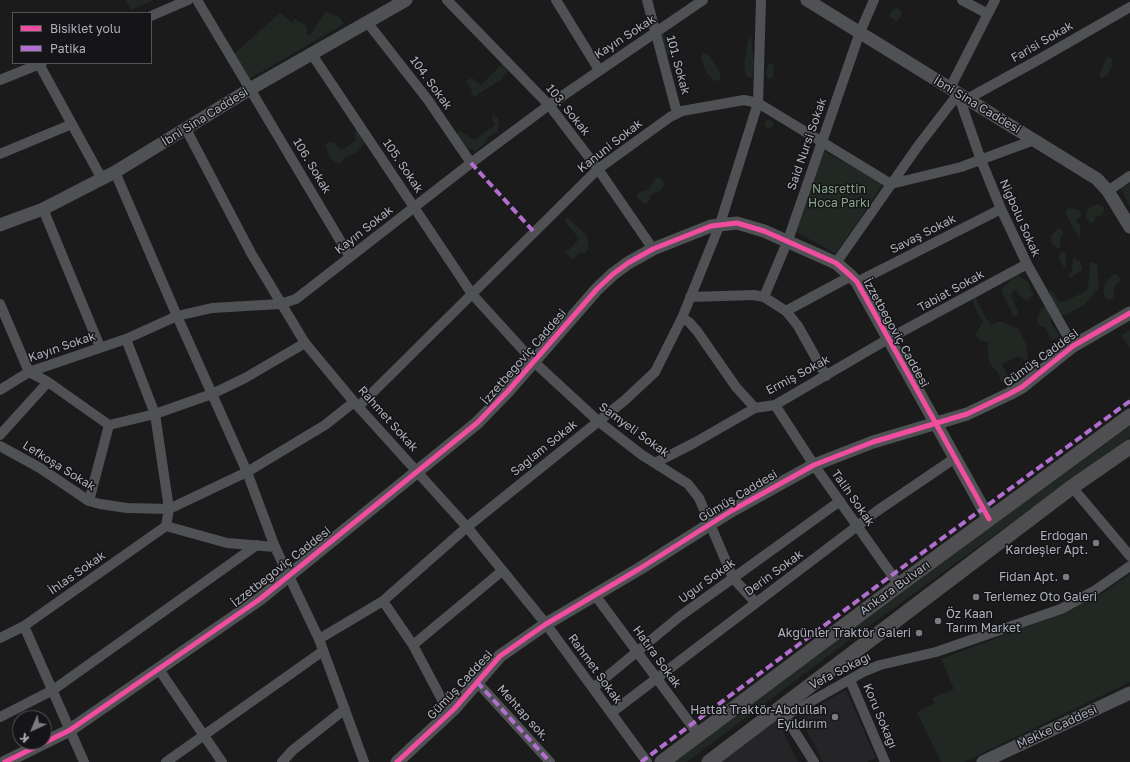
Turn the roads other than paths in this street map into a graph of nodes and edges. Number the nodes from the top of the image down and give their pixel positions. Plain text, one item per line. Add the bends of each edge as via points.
1 (188, 0) edge
2 (197, 0) edge
3 (406, 0) edge
4 (448, 0) edge
5 (556, 0) edge
6 (647, 0) edge
7 (703, 0) edge
8 (761, 0) edge
9 (808, 0) edge
10 (874, 0) edge
11 (962, 0) edge
12 (995, 0) edge
13 (1130, 8) edge
14 (988, 14) junction
15 (152, 16) edge
16 (366, 22) junction
17 (860, 32) junction
18 (656, 33) junction
19 (311, 53) junction
20 (40, 64) edge
21 (599, 70) junction
22 (0, 80) edge
23 (250, 89) junction
24 (958, 94) junction
25 (758, 102) junction
26 (549, 104) junction
27 (677, 113) junction
28 (72, 124) junction
29 (186, 129) junction
30 (1034, 140) junction
31 (821, 141) junction
32 (0, 154) edge
33 (981, 160) junction
34 (471, 163) junction
35 (598, 169) junction
36 (115, 172) junction
37 (1130, 176) edge
38 (102, 179) junction
39 (891, 184) junction
40 (1108, 191) junction
41 (415, 207) junction
42 (43, 209) junction
43 (1001, 209) junction
44 (720, 224) junction
45 (0, 225) edge
46 (1130, 227) edge
47 (788, 240) junction
48 (653, 249) junction
49 (350, 257) junction
50 (836, 263) junction
51 (1027, 264) junction
52 (854, 279) junction
53 (472, 294) junction
54 (690, 297) junction
55 (764, 297) junction
56 (0, 304) edge
57 (280, 304) junction
58 (786, 310) junction
59 (1130, 313) edge
60 (177, 316) junction
61 (682, 318) junction
62 (126, 339) junction
63 (888, 340) junction
64 (305, 343) junction
65 (1073, 346) junction
66 (100, 347) junction
67 (534, 361) junction
68 (30, 372) junction
69 (826, 376) junction
70 (48, 382) junction
71 (0, 390) edge
72 (212, 394) junction
73 (356, 404) junction
74 (775, 405) junction
75 (755, 408) junction
76 (155, 414) junction
77 (1130, 416) edge
78 (598, 421) junction
79 (935, 424) junction
80 (109, 425) junction
81 (0, 435) edge
82 (0, 446) edge
83 (1130, 447) edge
84 (955, 458) junction
85 (655, 463) junction
86 (814, 465) junction
87 (417, 471) junction
88 (246, 472) junction
89 (1072, 488) junction
90 (89, 501) junction
91 (840, 501) junction
92 (169, 509) junction
93 (989, 519) junction
94 (709, 524) junction
95 (166, 526) junction
96 (858, 526) junction
97 (467, 528) junction
98 (257, 546) junction
99 (275, 547) junction
100 (1130, 556) edge
101 (1130, 566) edge
102 (502, 571) junction
103 (290, 576) junction
104 (733, 578) junction
105 (899, 585) junction
106 (595, 595) junction
107 (383, 600) junction
108 (756, 603) junction
109 (546, 624) junction
110 (24, 626) junction
111 (0, 638) edge
112 (319, 639) junction
113 (413, 645) junction
114 (323, 651) junction
115 (636, 651) junction
116 (158, 668) junction
117 (656, 678) junction
118 (850, 680) junction
119 (477, 682) junction
120 (593, 688) junction
121 (53, 690) junction
122 (1130, 693) edge
123 (345, 709) junction
124 (782, 712) junction
125 (449, 713) junction
126 (611, 713) junction
127 (0, 717) edge
128 (70, 730) junction
129 (698, 734) junction
130 (202, 735) junction
131 (401, 761) edge
132 (5, 762) edge
133 (84, 762) edge
134 (166, 762) edge
135 (222, 762) edge
136 (282, 762) edge
137 (364, 762) edge
138 (550, 762) edge
139 (647, 762) edge
140 (662, 762) edge
141 (710, 762) edge
142 (814, 762) edge
143 (885, 762) edge
144 (983, 762) edge

1 - 15 street
2 - 23 street, 106. Sokak
3 - 16 street, İbni Sina Caddesi
4 - 26 street, 103. Sokak
5 - 21 street
6 - 18 street, 101. Sokak
7 - 18 street, Kayın Sokak
8 - 25 street, Sağlam Sokak
9 - 17 street, İbni Sina Caddesi
10 - 17 street, Said Nursi Sokak
11 - 14 street
12 - 14 street
13 - 24 street, Farisi Sokak via 1038,60
14 - 24 street
16 - 19 street, İbni Sina Caddesi
16 - 34 street, 104. Sokak via 428,100
17 - 24 street, İbni Sina Caddesi
17 - 31 street, Said Nursi Sokak
18 - 21 street, Kayın Sokak
18 - 27 street, 101. Sokak
19 - 23 street, İbni Sina Caddesi
19 - 41 street, 105. Sokak
20 - 22 street
20 - 28 street
21 - 26 street, Kayın Sokak
23 - 29 street, İbni Sina Caddesi
23 - 49 street, 106. Sokak
24 - 30 street, İbni Sina Caddesi
24 - 33 street, Niğbolu Sokak
24 - 39 street
25 - 27 street, Kanuni Sokak via 744,100
25 - 31 street, Kanuni Sokak
25 - 44 street, Sağlam Sokak
26 - 34 street, Kayın Sokak
26 - 35 street, 103. Sokak
27 - 35 street, Kanuni Sokak
28 - 32 street
28 - 38 street
29 - 36 street, İbni Sina Caddesi
29 - 57 street, Rahmet Sokak
30 - 33 street
30 - 40 street, İbni Sina Caddesi via 1097,179
31 - 39 street, Kanuni Sokak
31 - 47 street, Said Nursi Sokak
33 - 39 street
33 - 43 street, Niğbolu Sokak
34 - 41 street, Kayın Sokak
35 - 48 street, 103. Sokak
35 - 53 street, Kanuni Sokak
36 - 38 street, İbni Sina Caddesi
36 - 60 street
37 - 40 street
38 - 42 street, İbni Sina Caddesi
39 - 50 street
40 - 46 street, İbni Sina Caddesi
41 - 49 street, Kayın Sokak
41 - 53 street, 105. Sokak
42 - 45 street, İbni Sina Caddesi
42 - 66 street
43 - 51 street, Niğbolu Sokak
43 - 52 street, Savaş Sokak
44 - 47 street, İzzetbegoviç Caddesi via 748,225
44 - 48 street, İzzetbegoviç Caddesi via 696,230
44 - 54 street, Sağlam Sokak
47 - 50 street, İzzetbegoviç Caddesi
47 - 55 street, Said Nursi Sokak
48 - 67 street, İzzetbegoviç Caddesi via 628,263 597,289
49 - 57 street, Kayın Sokak via 296,299
50 - 52 street, İzzetbegoviç Caddesi
51 - 63 street, Tabiat Sokak
51 - 65 street, Niğbolu Sokak
52 - 58 street, Savaş Sokak
52 - 63 street, İzzetbegoviç Caddesi
53 - 67 street, Samyeli Sokak
53 - 73 street, Kanuni Sokak
54 - 55 street
54 - 61 street, Sağlam Sokak
55 - 58 street
56 - 68 street
57 - 60 street, Kayın Sokak via 212,308
57 - 64 street, Rahmet Sokak
58 - 69 street
59 - 65 street, Gümüş Caddesi
60 - 62 street, Kayın Sokak
60 - 72 street
61 - 75 street via 690,322 736,387
61 - 78 street, Sağlam Sokak via 655,372
62 - 66 street, Kayın Sokak
62 - 76 street
63 - 69 street, Ermiş Sokak
63 - 79 street, İzzetbegoviç Caddesi
64 - 72 street
64 - 73 street, Rahmet Sokak
65 - 79 street, Gümüş Caddesi via 1022,387 967,414
66 - 68 street, Kayın Sokak
67 - 78 street, Samyeli Sokak
67 - 87 street, İzzetbegoviç Caddesi via 477,423
68 - 70 street
68 - 71 street, Kayın Sokak
69 - 74 street, Ermiş Sokak
70 - 80 street
70 - 81 street
72 - 76 street
72 - 88 street
73 - 87 street, Rahmet Sokak
73 - 88 street, Kanuni Sokak
74 - 75 street, Ermiş Sokak
74 - 86 street, Talih Sokak
75 - 85 street, Ermiş Sokak
76 - 80 street
76 - 92 street
77 - 93 main road, Ankara Bulvarı
78 - 85 street, Samyeli Sokak
78 - 97 street, Sağlam Sokak
79 - 84 street, İzzetbegoviç Caddesi
79 - 86 street, Gümüş Caddesi via 867,444
80 - 90 street
82 - 90 street, Lefkoşa Sokak via 40,468
83 - 89 main road
84 - 93 street, İzzetbegoviç Caddesi
84 - 96 street, Derin Sokak
85 - 94 street, Samyeli Sokak via 674,473 693,490 699,498
86 - 91 street, Talih Sokak
86 - 94 street, Gümüş Caddesi
87 - 97 street, Rahmet Sokak
87 - 103 street, İzzetbegoviç Caddesi
88 - 92 street, Kanuni Sokak
88 - 99 street
89 - 100 street
89 - 124 main road
90 - 92 street, Lefkoşa Sokak via 127,508
91 - 96 street, Talih Sokak
91 - 104 street, Uğur Sokak
92 - 95 street
93 - 105 main road, Ankara Bulvarı
94 - 104 street, Samyeli Sokak
94 - 106 street, Gümüş Caddesi
95 - 98 street via 226,543
95 - 110 street, İhlas Sokak
96 - 105 street, Talih Sokak
96 - 108 street, Derin Sokak
97 - 102 street, Rahmet Sokak
97 - 107 street, Sağlam Sokak
98 - 99 street
98 - 121 street
99 - 103 street
101 - 118 street, Vefa Sokağı via 1094,592 1061,609 936,652 880,665
102 - 109 street, Rahmet Sokak
102 - 113 street
103 - 112 street
103 - 116 street, İzzetbegoviç Caddesi
104 - 108 street, Samyeli Sokak
104 - 115 street, Uğur Sokak
105 - 129 main road, Ankara Bulvarı
106 - 109 street, Gümüş Caddesi
106 - 115 street, Hatıra Sokak
107 - 112 street, Sağlam Sokak
107 - 113 street
108 - 117 street, Derin Sokak
109 - 119 street, Gümüş Caddesi via 500,656
109 - 120 street, Rahmet Sokak
110 - 111 street, İhlas Sokak
110 - 121 street
112 - 114 street
113 - 125 street
114 - 123 street
114 - 130 street
115 - 117 street, Hatıra Sokak
115 - 120 street, Uğur Sokak
116 - 128 street, İzzetbegoviç Caddesi
116 - 130 street
117 - 126 street, Derin Sokak
117 - 129 street, Hatıra Sokak
118 - 124 street, Vefa Sokağı
118 - 143 street, Koru Sokağı
119 - 125 street, Gümüş Caddesi
119 - 138 street, Mehtap sok.
120 - 126 street, Rahmet Sokak
121 - 127 street
121 - 128 street
122 - 144 street, Mekke Caddesi
123 - 136 street via 293,750
123 - 137 street
124 - 141 main road
124 - 142 street
125 - 131 street, Gümüş Caddesi
126 - 139 street, Rahmet Sokak
128 - 132 street, İzzetbegoviç Caddesi
128 - 133 street
129 - 140 main road, Ankara Bulvarı
130 - 134 street
130 - 135 street

